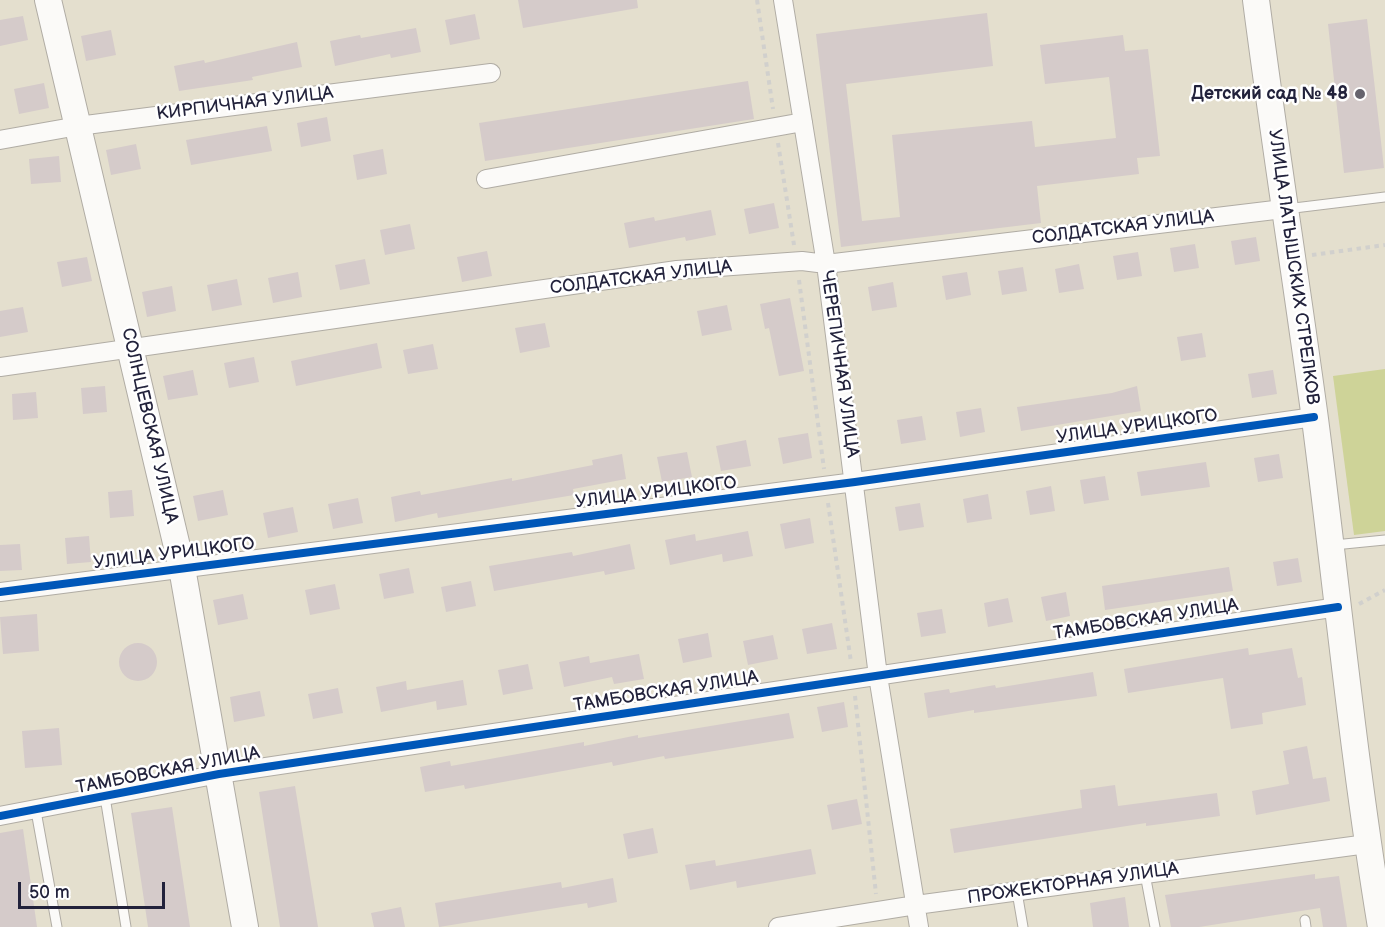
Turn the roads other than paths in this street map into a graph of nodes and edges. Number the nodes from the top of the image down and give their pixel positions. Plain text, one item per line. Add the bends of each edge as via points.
1 (48, 0) edge
2 (783, 0) edge
3 (1256, 0) edge
4 (491, 73) dead end
5 (803, 122) junction
6 (78, 126) junction
7 (0, 140) edge
8 (486, 179) dead end
9 (1385, 197) edge
10 (1283, 209) junction
11 (826, 264) junction
12 (131, 350) junction
13 (0, 367) edge
14 (1314, 417) junction
15 (855, 482) junction
16 (1385, 540) edge
17 (1330, 545) junction
18 (182, 568) junction
19 (0, 592) edge
20 (1338, 607) junction
21 (878, 676) junction
22 (219, 774) junction
23 (105, 796) junction
24 (36, 811) junction
25 (0, 816) edge
26 (1367, 844) junction
27 (1145, 874) junction
28 (1017, 892) junction
29 (916, 905) junction
30 (57, 927) edge
31 (126, 927) edge
32 (244, 927) edge
33 (778, 927) edge
34 (919, 927) edge
35 (1023, 927) edge
36 (1155, 927) edge
37 (1381, 927) edge

1 - 6 street, СОЛНЦЕВСКАЯ УЛИЦА
2 - 5 street, ЧЕРЕПИЧНАЯ УЛИЦА
3 - 10 street, УЛИЦА ЛАТЫШСКИХ СТРЕЛКОВ
4 - 6 street, КИРПИЧНАЯ УЛИЦА
5 - 8 street
5 - 11 street, ЧЕРЕПИЧНАЯ УЛИЦА
6 - 7 street, КИРПИЧНАЯ УЛИЦА
6 - 12 street, СОЛНЦЕВСКАЯ УЛИЦА
9 - 10 lane
10 - 11 street, СОЛДАТСКАЯ УЛИЦА
10 - 14 street, УЛИЦА ЛАТЫШСКИХ СТРЕЛКОВ
11 - 12 street, СОЛДАТСКАЯ УЛИЦА via 796,261 677,270
11 - 15 street, ЧЕРЕПИЧНАЯ УЛИЦА
12 - 13 street, СОЛДАТСКАЯ УЛИЦА
12 - 18 street, СОЛНЦЕВСКАЯ УЛИЦА
14 - 15 street, УЛИЦА УРИЦКОГО
14 - 17 street, УЛИЦА ЛАТЫШСКИХ СТРЕЛКОВ
15 - 18 street, УЛИЦА УРИЦКОГО
15 - 21 street, ЧЕРЕПИЧНАЯ УЛИЦА
16 - 17 lane
17 - 20 street, УЛИЦА ЛАТЫШСКИХ СТРЕЛКОВ
18 - 19 street, УЛИЦА УРИЦКОГО
18 - 22 street, СОЛНЦЕВСКАЯ УЛИЦА
20 - 21 street, ТАМБОВСКАЯ УЛИЦА
20 - 26 street, УЛИЦА ЛАТЫШСКИХ СТРЕЛКОВ
21 - 22 street, ТАМБОВСКАЯ УЛИЦА
21 - 29 street, ЧЕРЕПИЧНАЯ УЛИЦА
22 - 23 street, ТАМБОВСКАЯ УЛИЦА
22 - 32 street, СОЛНЦЕВСКАЯ УЛИЦА
23 - 24 street, ТАМБОВСКАЯ УЛИЦА
23 - 31 lane
24 - 25 street, ТАМБОВСКАЯ УЛИЦА
24 - 30 lane
26 - 27 street, ПРОЖЕКТОРНАЯ УЛИЦА
26 - 37 street, УЛИЦА ЛАТЫШСКИХ СТРЕЛКОВ
27 - 28 street, ПРОЖЕКТОРНАЯ УЛИЦА
27 - 36 lane
28 - 29 street, ПРОЖЕКТОРНАЯ УЛИЦА
28 - 35 lane
29 - 33 street, ПРОЖЕКТОРНАЯ УЛИЦА
29 - 34 street, ЧЕРЕПИЧНАЯ УЛИЦА

